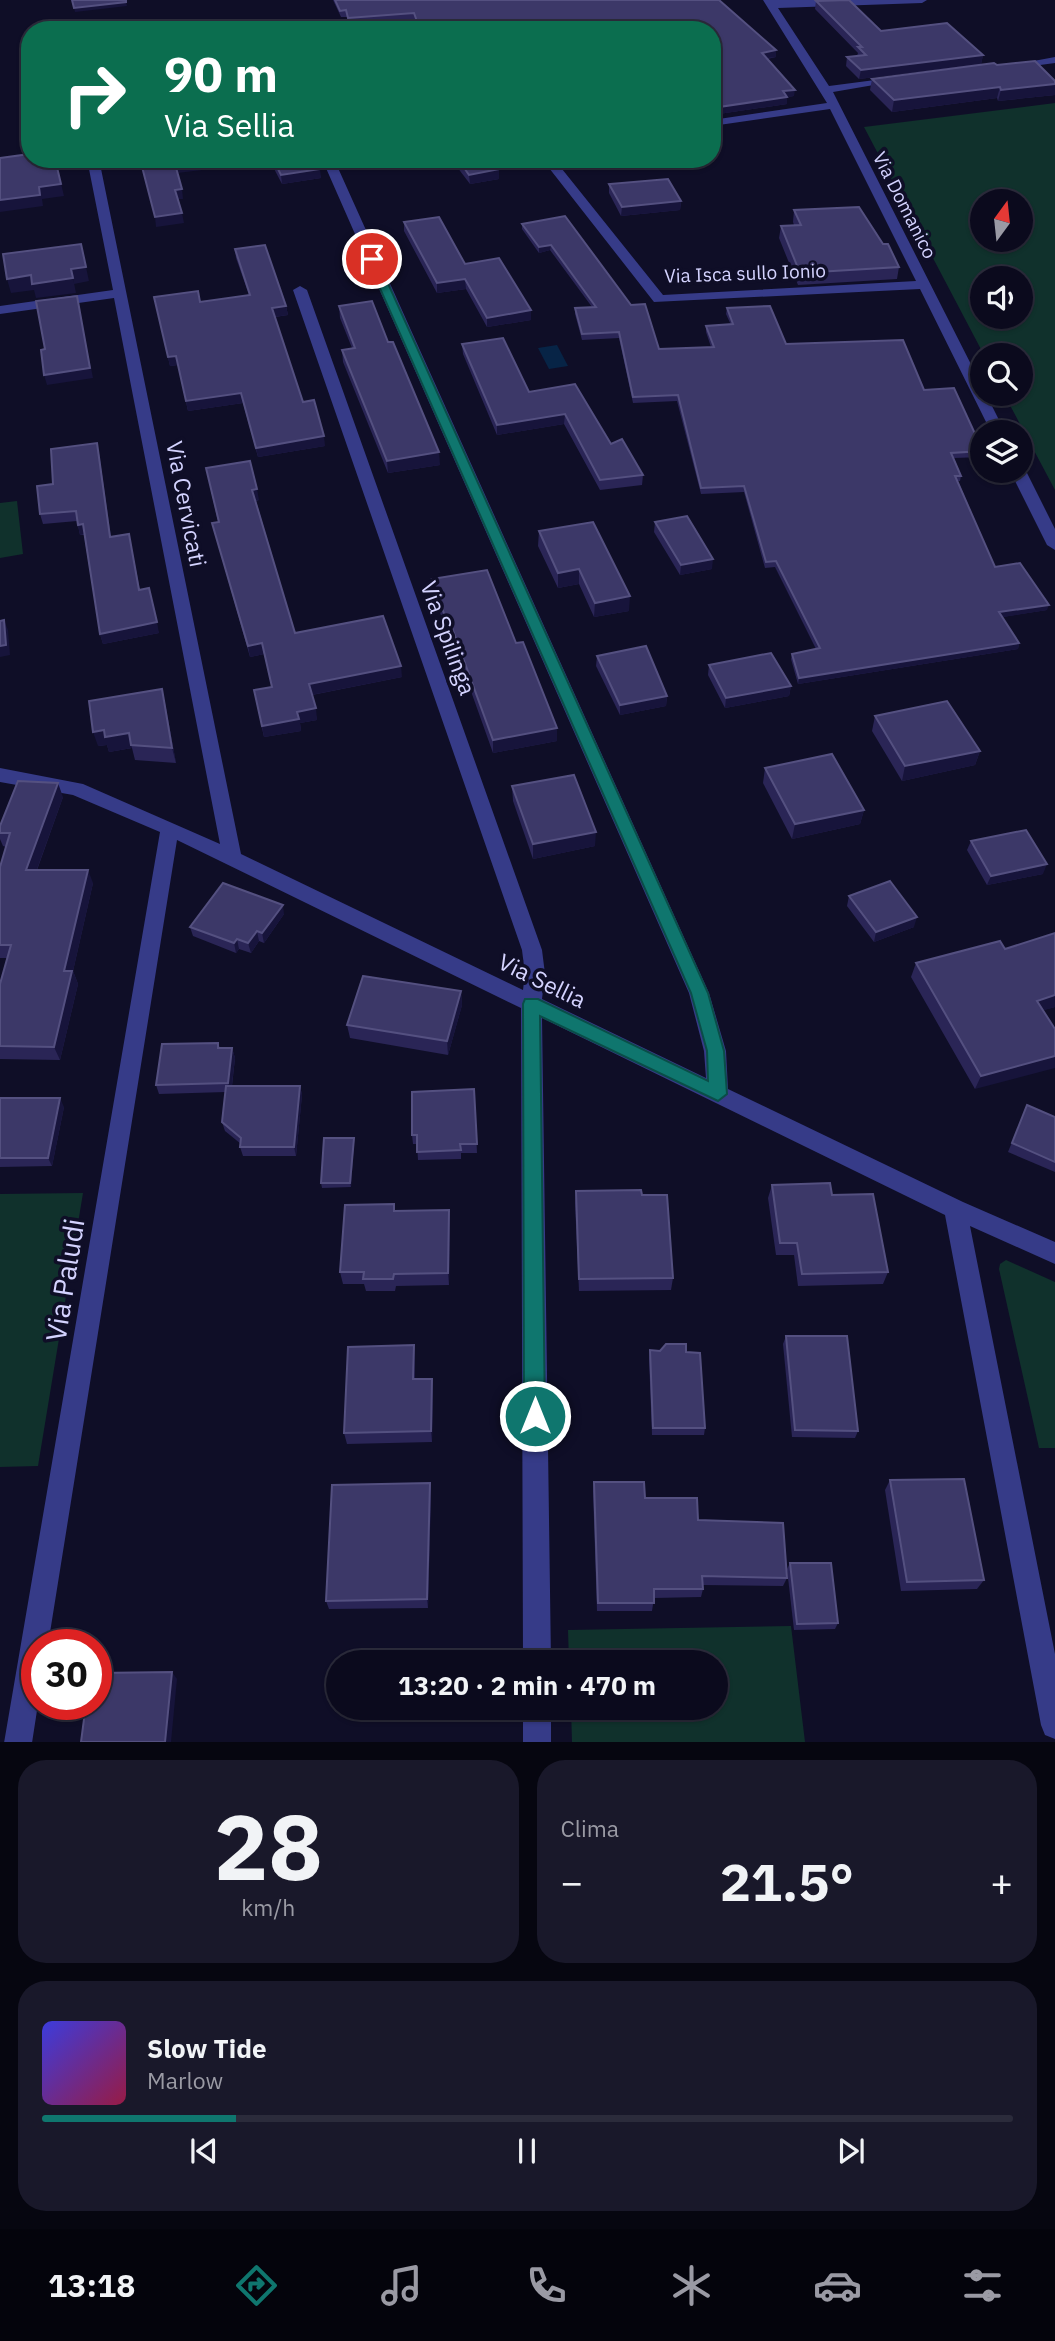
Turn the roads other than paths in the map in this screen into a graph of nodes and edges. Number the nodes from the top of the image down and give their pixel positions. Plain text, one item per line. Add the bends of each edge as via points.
1 (922, 0) edge
2 (770, 2) edge
3 (1055, 60) edge
4 (1001, 67) edge
5 (907, 79) edge
6 (826, 90) junction
7 (834, 105) junction
8 (721, 122) edge
9 (95, 168) edge
10 (332, 168) edge
11 (555, 168) edge
12 (924, 285) junction
13 (300, 290) dead end
14 (121, 293) junction
15 (0, 310) edge
16 (992, 420) edge
17 (1024, 483) edge
18 (1055, 545) edge
19 (0, 775) edge
20 (170, 828) junction
21 (232, 858) junction
22 (531, 1004) junction
23 (718, 1094) junction
24 (955, 1209) junction
25 (1055, 1253) edge
26 (537, 1650) edge
27 (537, 1720) edge
28 (1055, 1725) edge
29 (18, 1742) edge
30 (537, 1742) edge

1 - 2 street
2 - 6 street, Via Domanico
3 - 4 street
5 - 6 street
6 - 7 street, Via Domanico
7 - 8 street
7 - 12 street, Via Domanico
9 - 14 street, Via Cervicati
10 - 23 street via 699,993 715,1051
11 - 12 street, Via Isca sullo Ionio via 659,299
12 - 16 street, Via Domanico
13 - 22 street, Via Spilinga via 527,932 535,974
14 - 15 street
14 - 21 street, Via Cervicati
17 - 18 street
19 - 20 street, Via Sellia via 83,791
20 - 21 street, Via Sellia
20 - 29 street, Via Paludi
21 - 22 street, Via Sellia
22 - 23 street, Via Sellia
22 - 26 street, Via Spilinga
23 - 24 street, Via Sellia
24 - 25 street, Via Sellia
24 - 28 street
27 - 30 street

